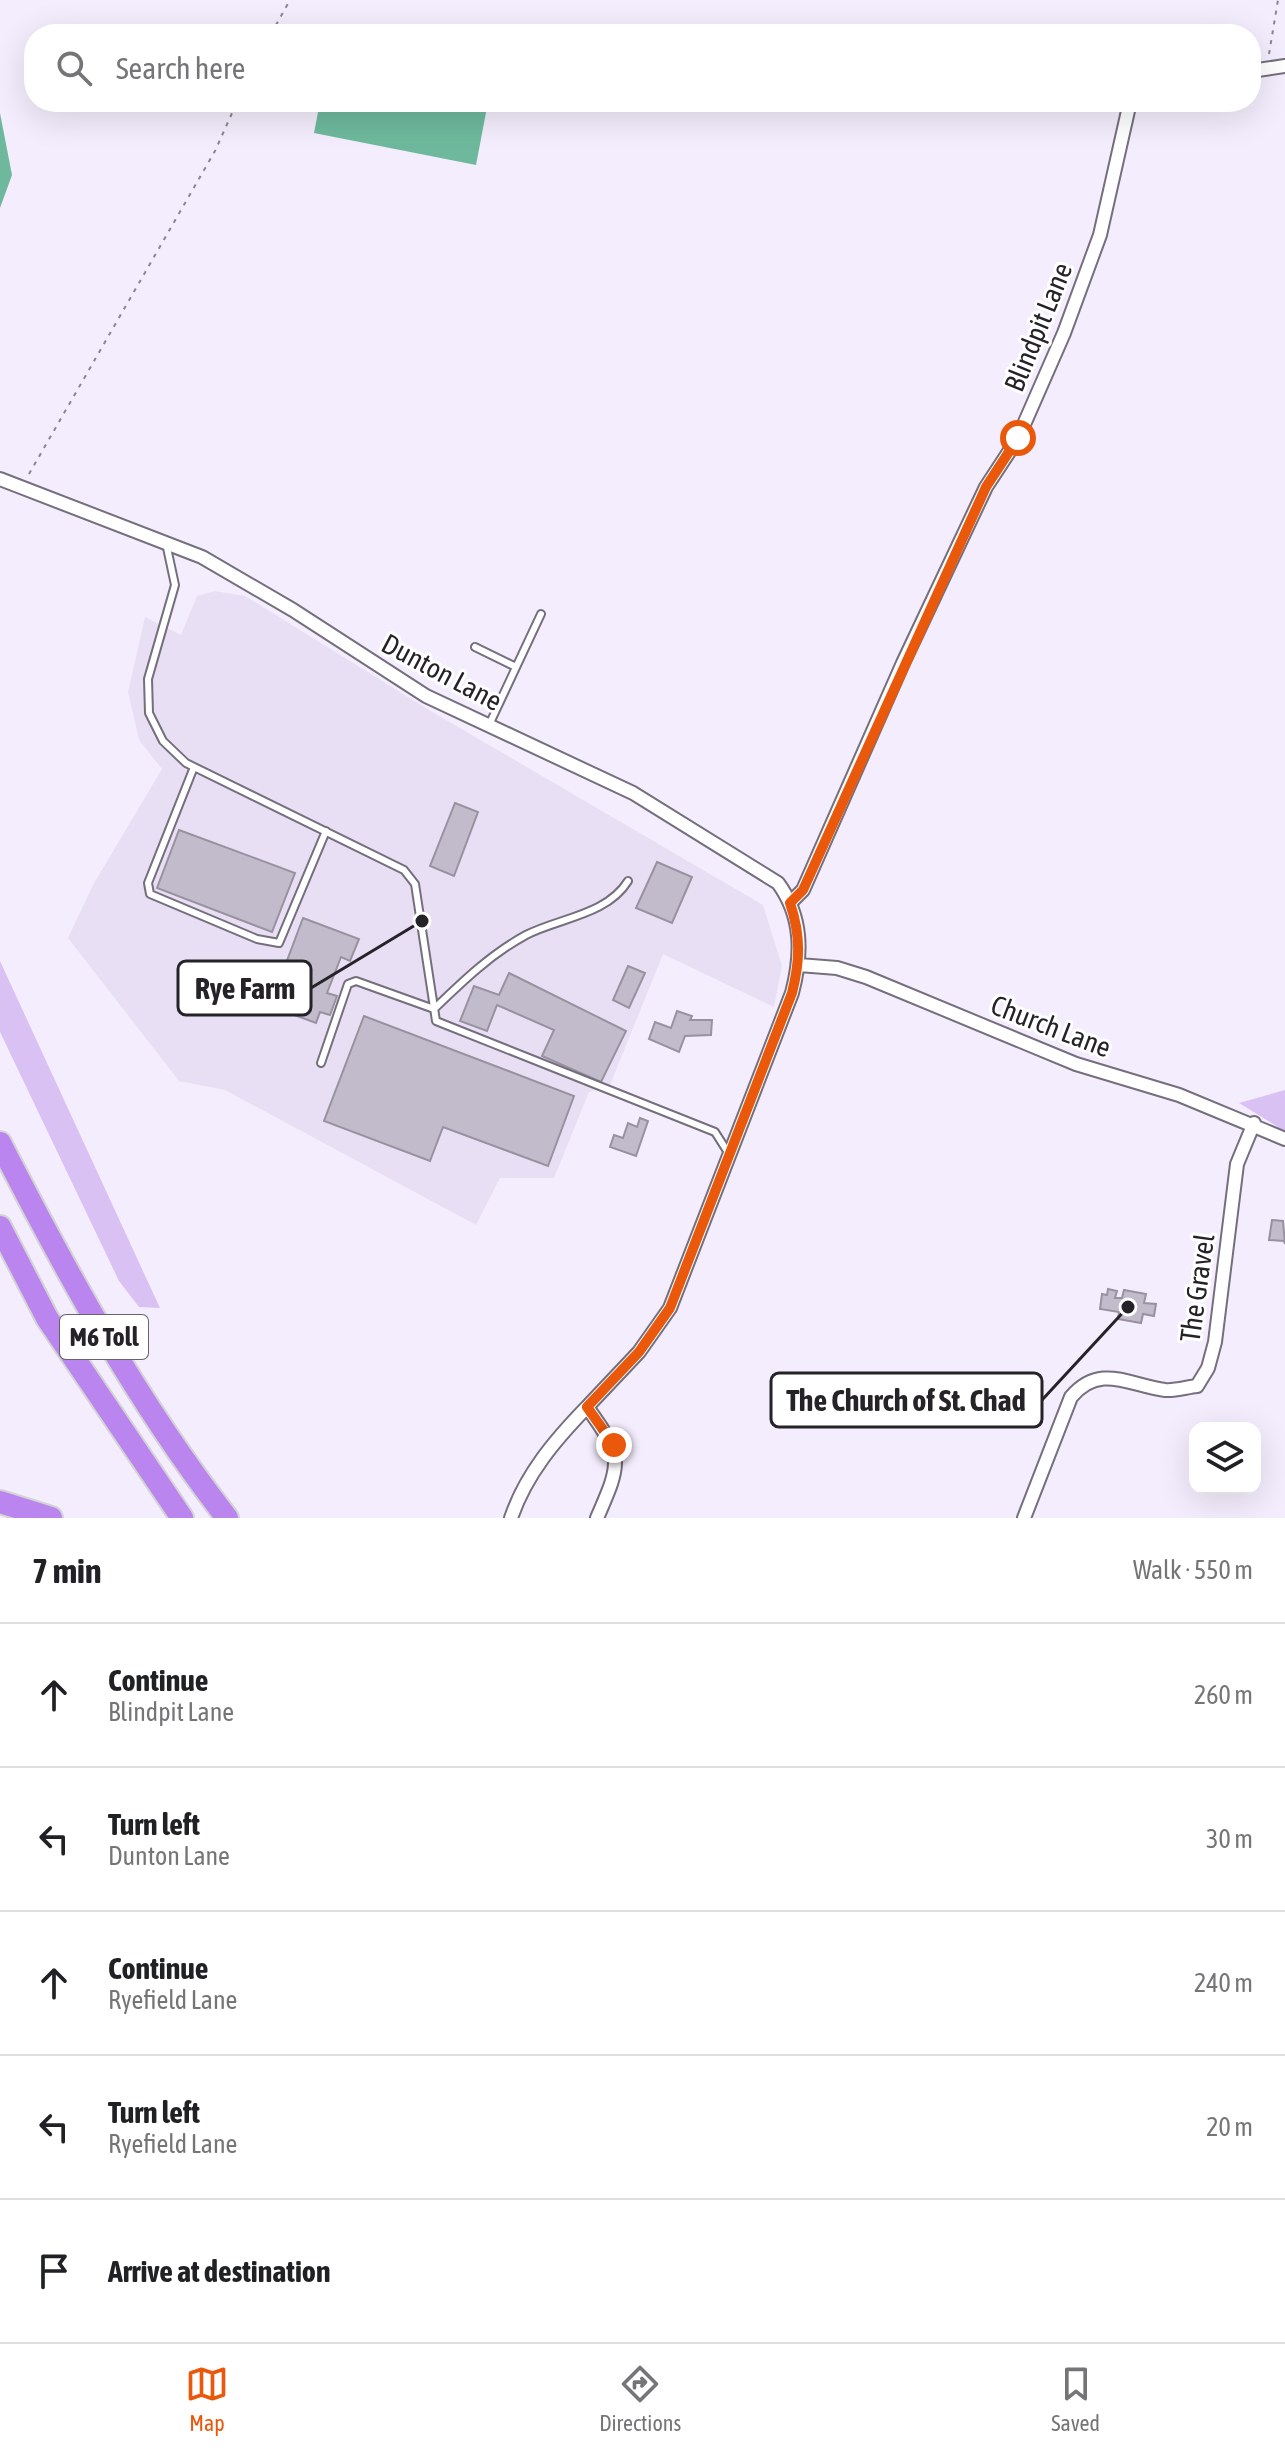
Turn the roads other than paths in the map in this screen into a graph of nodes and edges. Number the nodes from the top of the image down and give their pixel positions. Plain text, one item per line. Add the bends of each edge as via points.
1 (1285, 66) edge
2 (1261, 70) edge
3 (1128, 112) edge
4 (0, 479) edge
5 (165, 540) junction
6 (541, 614) dead end
7 (475, 647) dead end
8 (516, 667) junction
9 (489, 725) junction
10 (194, 767) junction
11 (326, 831) junction
12 (628, 881) dead end
13 (790, 903) junction
14 (799, 965) junction
15 (434, 1009) junction
16 (321, 1063) dead end
17 (1254, 1123) junction
18 (1285, 1139) edge
19 (0, 1143) edge
20 (729, 1154) junction
21 (0, 1227) edge
22 (587, 1407) junction
23 (0, 1502) edge
24 (51, 1518) edge
25 (182, 1518) edge
26 (227, 1518) edge
27 (511, 1518) edge
28 (597, 1518) edge
29 (1024, 1518) edge

1 - 2 street
3 - 13 street, Blindpit Lane via 1100,235 1064,333 1018,438 986,487 909,649 803,890
4 - 5 street, Dunton Lane
5 - 9 street, Dunton Lane via 248,582 426,696
5 - 10 lane via 175,585 148,679 149,713 163,741
6 - 8 lane
7 - 8 lane
8 - 9 lane
9 - 13 street, Dunton Lane via 633,793 778,883
10 - 11 lane
10 - 11 lane via 148,883 150,894 257,939 279,943
11 - 15 lane via 404,870 415,884
12 - 15 lane via 620,895 527,934 475,969
13 - 14 street, Dunton Lane via 800,942
14 - 17 street, Church Lane via 866,977 1076,1064
14 - 20 street
15 - 16 lane via 356,981 348,984
15 - 20 lane via 436,1021 715,1132
17 - 18 street, Church Lane
17 - 29 street, The Gravel via 1237,1164 1208,1368 1197,1386 1167,1390 1112,1376 1079,1387
19 - 26 highway, M6 Toll via 109,1346
20 - 22 street via 670,1308 639,1352
21 - 25 highway, M6 Toll via 47,1318
22 - 27 street via 551,1445
22 - 28 street via 614,1445 614,1480
23 - 24 highway

